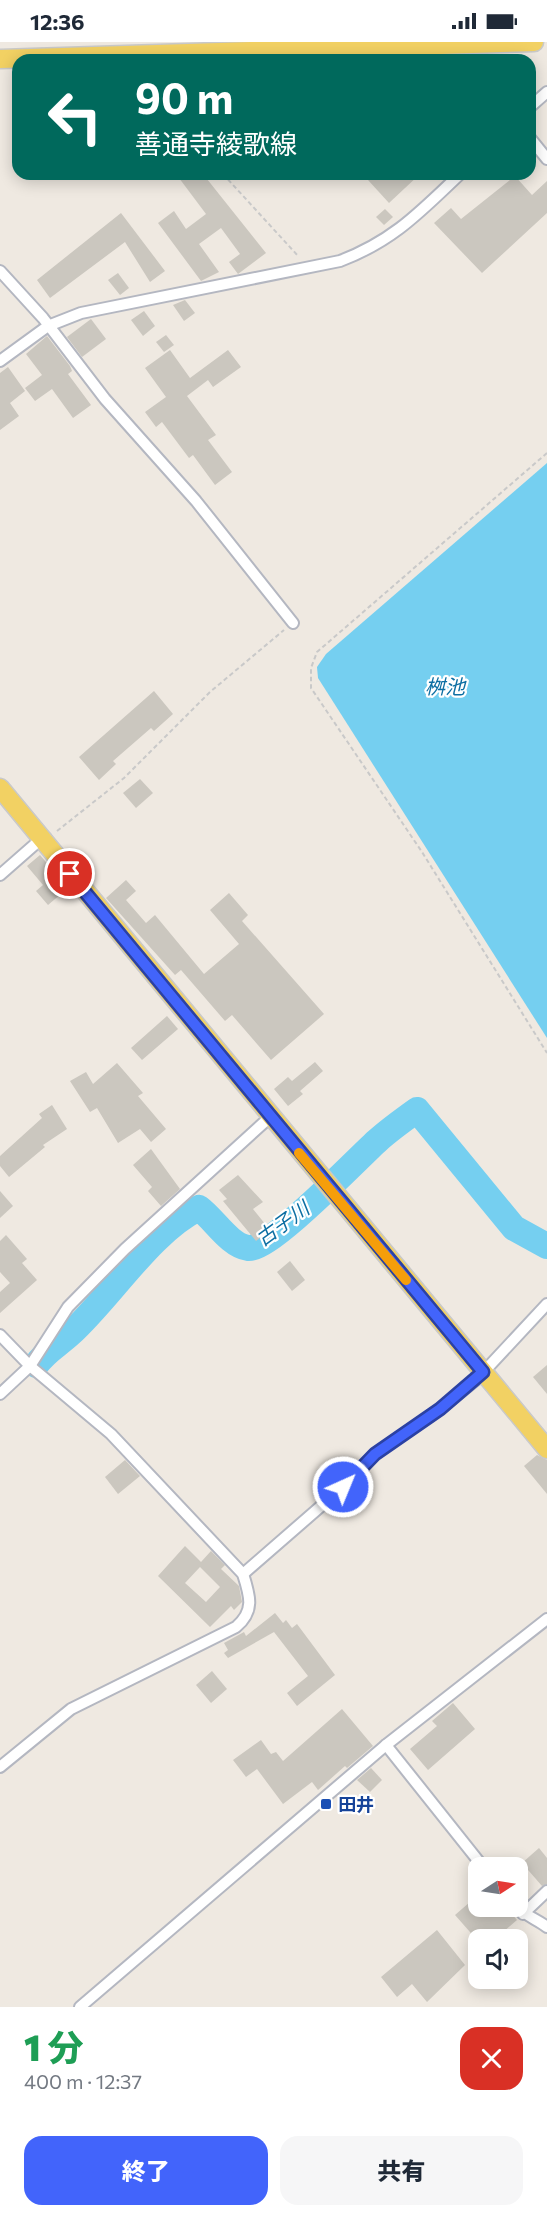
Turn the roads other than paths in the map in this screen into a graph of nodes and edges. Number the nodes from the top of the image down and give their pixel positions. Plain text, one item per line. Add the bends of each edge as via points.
1 (534, 42) edge
2 (446, 44) edge
3 (227, 47) edge
4 (95, 54) edge
5 (536, 145) edge
6 (547, 159) edge
7 (453, 180) edge
8 (0, 271) edge
9 (48, 326) junction
10 (0, 361) edge
11 (293, 623) road end
12 (0, 788) edge
13 (46, 838) junction
14 (0, 875) edge
15 (270, 1117) junction
16 (547, 1304) edge
17 (0, 1335) edge
18 (30, 1366) junction
19 (483, 1372) junction
20 (0, 1394) edge
21 (547, 1449) edge
22 (243, 1574) junction
23 (547, 1619) edge
24 (386, 1745) junction
25 (0, 1767) edge
26 (475, 1857) edge
27 (547, 1891) edge
28 (528, 1904) edge
29 (528, 1914) edge
30 (547, 1927) edge
31 (80, 2007) edge

1 - 2 main road
2 - 3 main road
3 - 4 main road
5 - 6 street
7 - 9 street via 387,239 340,261 81,313
8 - 9 street
9 - 10 street
9 - 11 street
12 - 13 main road
13 - 14 street
13 - 15 main road
15 - 18 street via 125,1249 68,1307
15 - 19 main road
16 - 19 street
17 - 18 street
18 - 20 street
18 - 22 street via 111,1434
19 - 21 main road
19 - 22 street via 440,1409 375,1454
22 - 25 street via 250,1608 248,1616 236,1627 71,1709
23 - 24 street
24 - 26 street
24 - 31 street
27 - 28 street
29 - 30 street

